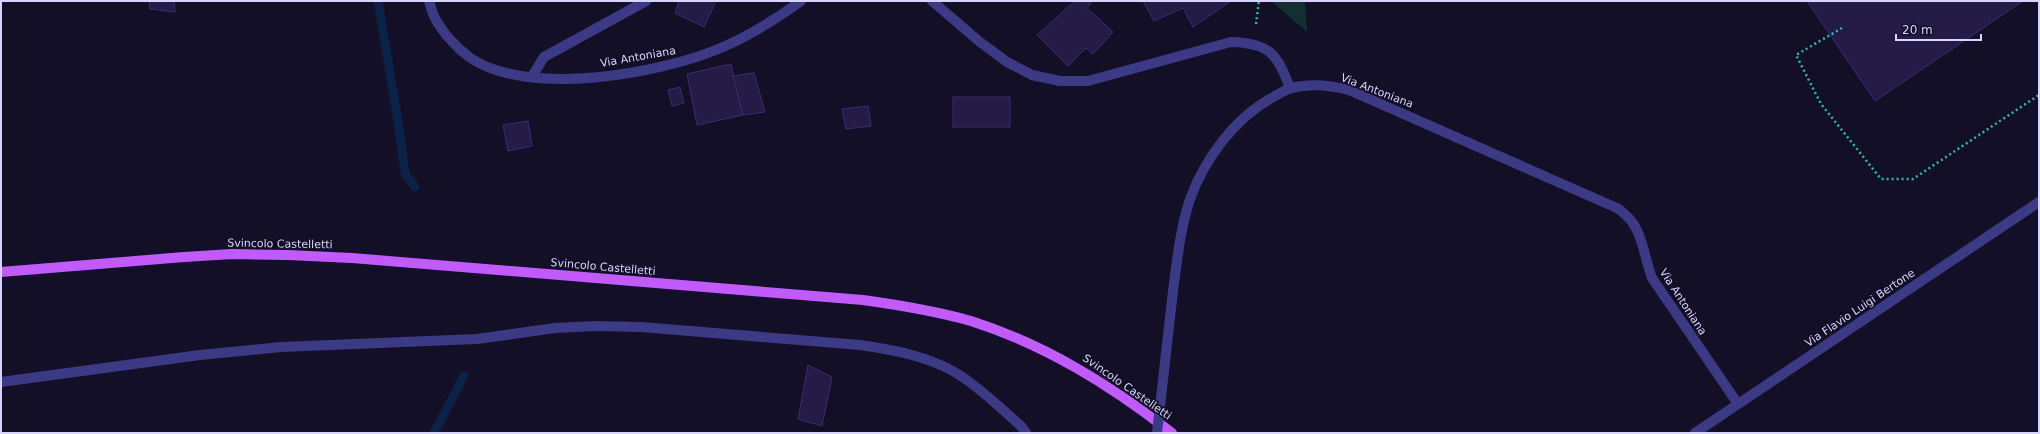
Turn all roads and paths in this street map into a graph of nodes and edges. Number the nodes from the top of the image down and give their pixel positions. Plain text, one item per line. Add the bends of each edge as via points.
1 (429, 1) edge
2 (646, 1) edge
3 (801, 1) edge
4 (932, 1) edge
5 (1259, 1) edge
6 (1842, 28) dead end
7 (1251, 43) junction
8 (537, 78) junction
9 (1290, 88) junction
10 (2039, 95) edge
11 (2039, 202) edge
12 (1, 272) edge
13 (1, 382) edge
14 (1738, 404) junction
15 (1026, 433) edge
16 (1158, 433) edge
17 (1172, 433) edge
18 (1695, 433) edge

1 - 8 street, Via Antoniana via 435,19 452,41 469,57 491,68
2 - 8 street via 544,57 534,73
3 - 8 street, Via Antoniana via 767,25 722,47 674,64 621,74 572,79
4 - 7 street via 1007,62 1032,75 1060,81 1088,81 1231,42
5 - 7 path
6 - 10 path via 1796,55 1822,104 1880,179 1913,179
7 - 9 street via 1269,51 1280,63
9 - 14 street, Via Antoniana via 1310,85 1348,90 1619,208 1632,222 1652,278
9 - 16 street, Via Antoniana, bridge via 1262,103 1227,134 1207,163 1188,208 1180,238
11 - 14 street, Via Flavio Luigi Bertone
12 - 17 main road, Svincolo Castelletti via 232,254 345,258 863,300 934,312 970,321 1020,339 1070,363
13 - 15 street via 200,355 281,347 477,339 571,327 641,327 894,350 925,359 963,377
14 - 18 street, Via Flavio Luigi Bertone

